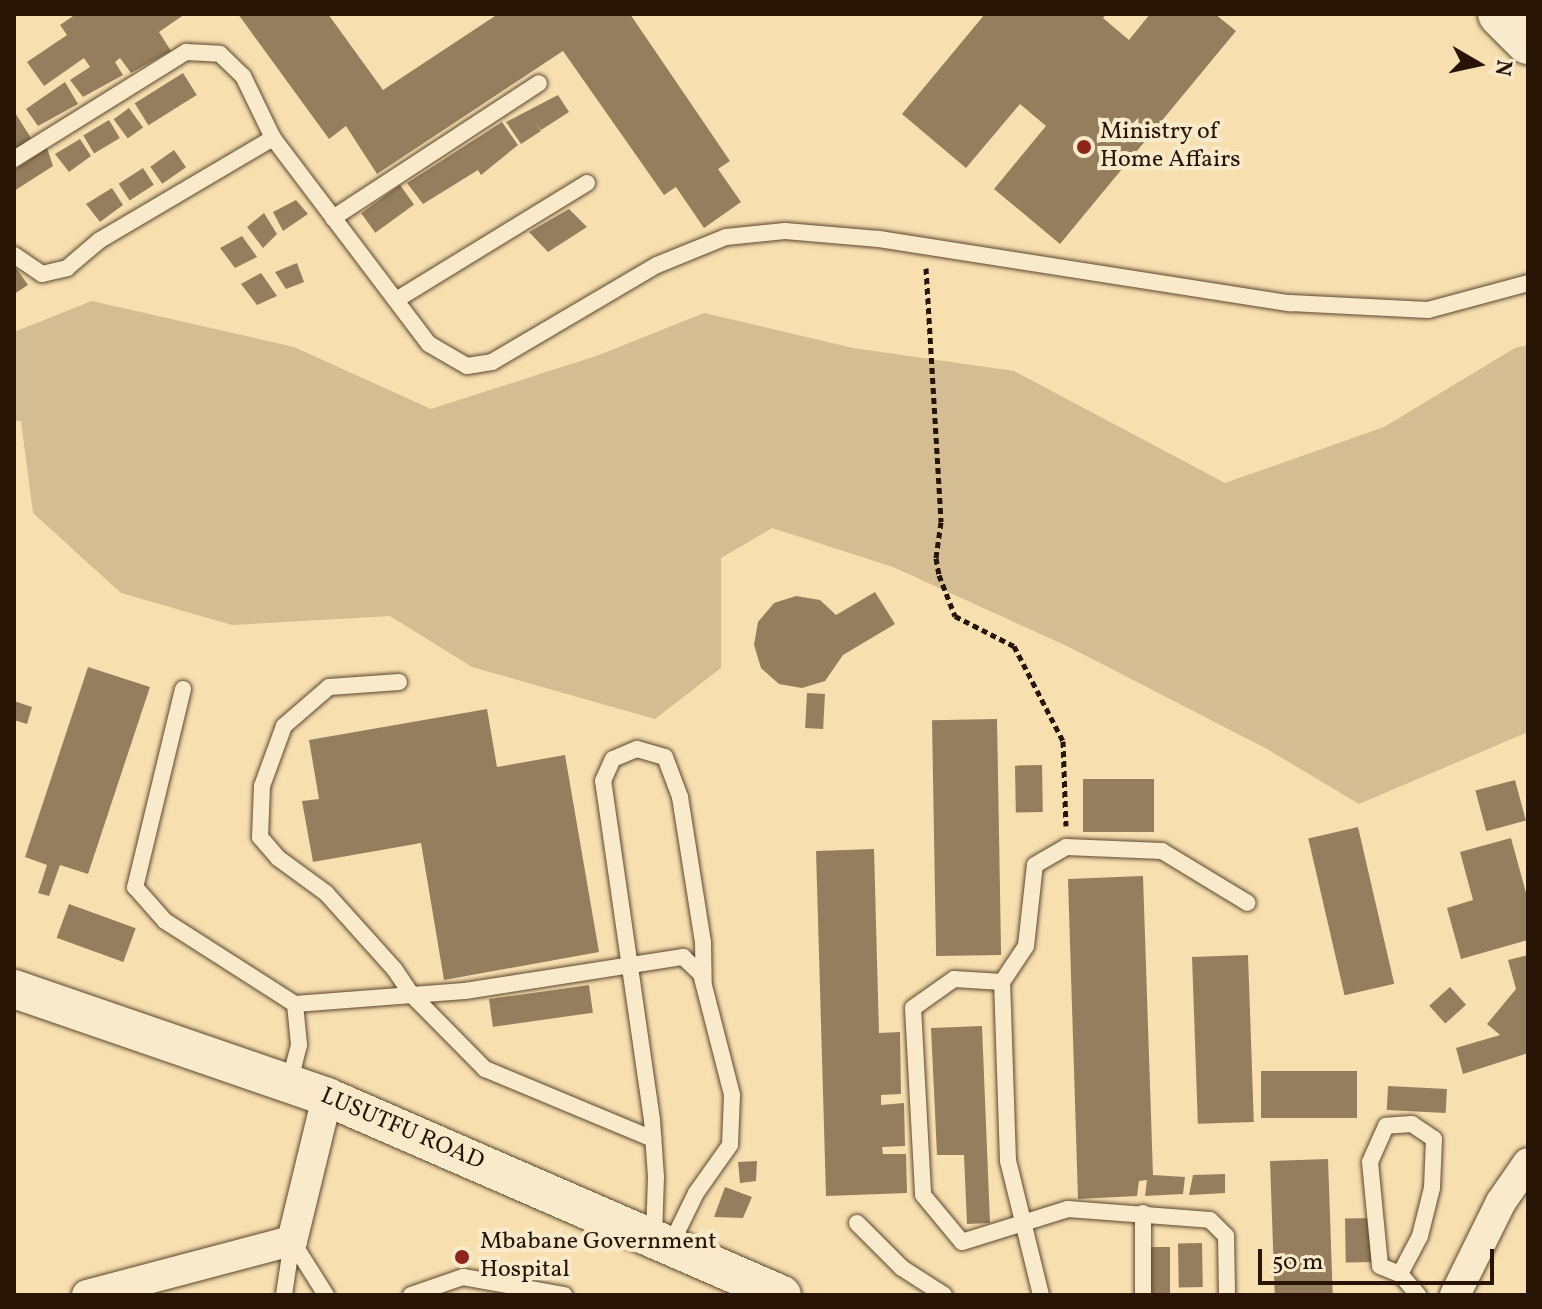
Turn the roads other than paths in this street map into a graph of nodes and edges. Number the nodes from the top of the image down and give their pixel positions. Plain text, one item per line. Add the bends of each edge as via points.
1 (1500, 14) edge
2 (1528, 42) edge
3 (539, 83) dead end
4 (273, 138) junction
5 (14, 159) edge
6 (587, 183) dead end
7 (333, 218) junction
8 (14, 255) edge
9 (1528, 283) edge
10 (396, 300) junction
11 (399, 682) dead end
12 (183, 689) dead end
13 (1248, 903) dead end
14 (631, 966) junction
15 (704, 982) junction
16 (1002, 982) junction
17 (17, 994) edge
18 (412, 995) junction
19 (295, 1004) junction
20 (289, 1084) junction
21 (327, 1097) junction
22 (653, 1139) junction
23 (1528, 1163) edge
24 (1143, 1213) junction
25 (857, 1223) dead end
26 (1022, 1224) junction
27 (662, 1240) junction
28 (292, 1241) junction
29 (1400, 1274) junction
30 (87, 1295) edge
31 (284, 1295) edge
32 (326, 1295) edge
33 (411, 1295) edge
34 (564, 1295) edge
35 (782, 1295) edge
36 (944, 1295) edge
37 (1041, 1295) edge
38 (1143, 1295) edge
39 (1227, 1295) edge
40 (1418, 1295) edge
41 (1455, 1295) edge

1 - 2 main road
3 - 7 lane
4 - 5 lane via 243,76 220,54 186,52
4 - 7 lane
4 - 8 lane via 100,240 67,268 42,274
6 - 10 lane
7 - 10 lane
9 - 10 lane via 1428,310 1290,303 879,239 785,231 726,237 657,265 492,362 467,366 429,344
11 - 18 lane via 329,687 284,726 262,786 260,837 278,858 326,893
12 - 19 lane via 135,887 165,921
13 - 16 lane via 1162,851 1066,847 1035,865 1026,946
14 - 15 lane via 683,957
14 - 15 lane via 603,781 613,759 637,749 665,757 680,797 703,943
14 - 18 lane
14 - 22 lane
15 - 27 lane via 732,1095 730,1145
16 - 26 lane via 1008,1161
16 - 26 lane via 954,979 913,1008 923,1195 962,1242
17 - 20 street, LUSUTFU ROAD
18 - 19 lane
18 - 22 lane via 485,1069
19 - 20 lane via 299,1045
20 - 21 street, LUSUTFU ROAD
21 - 27 street, LUSUTFU ROAD
21 - 28 street
22 - 27 lane
23 - 41 street via 1501,1202
24 - 26 lane via 1068,1209
24 - 38 lane
24 - 39 lane via 1210,1220 1226,1236
25 - 36 lane via 902,1268
26 - 37 lane
27 - 35 street, LUSUTFU ROAD
28 - 30 street
28 - 31 lane
28 - 32 lane
29 - 29 lane via 1420,1236 1432,1188 1434,1139 1412,1124 1386,1126 1370,1162 1380,1266
29 - 40 lane
33 - 34 lane via 463,1277

